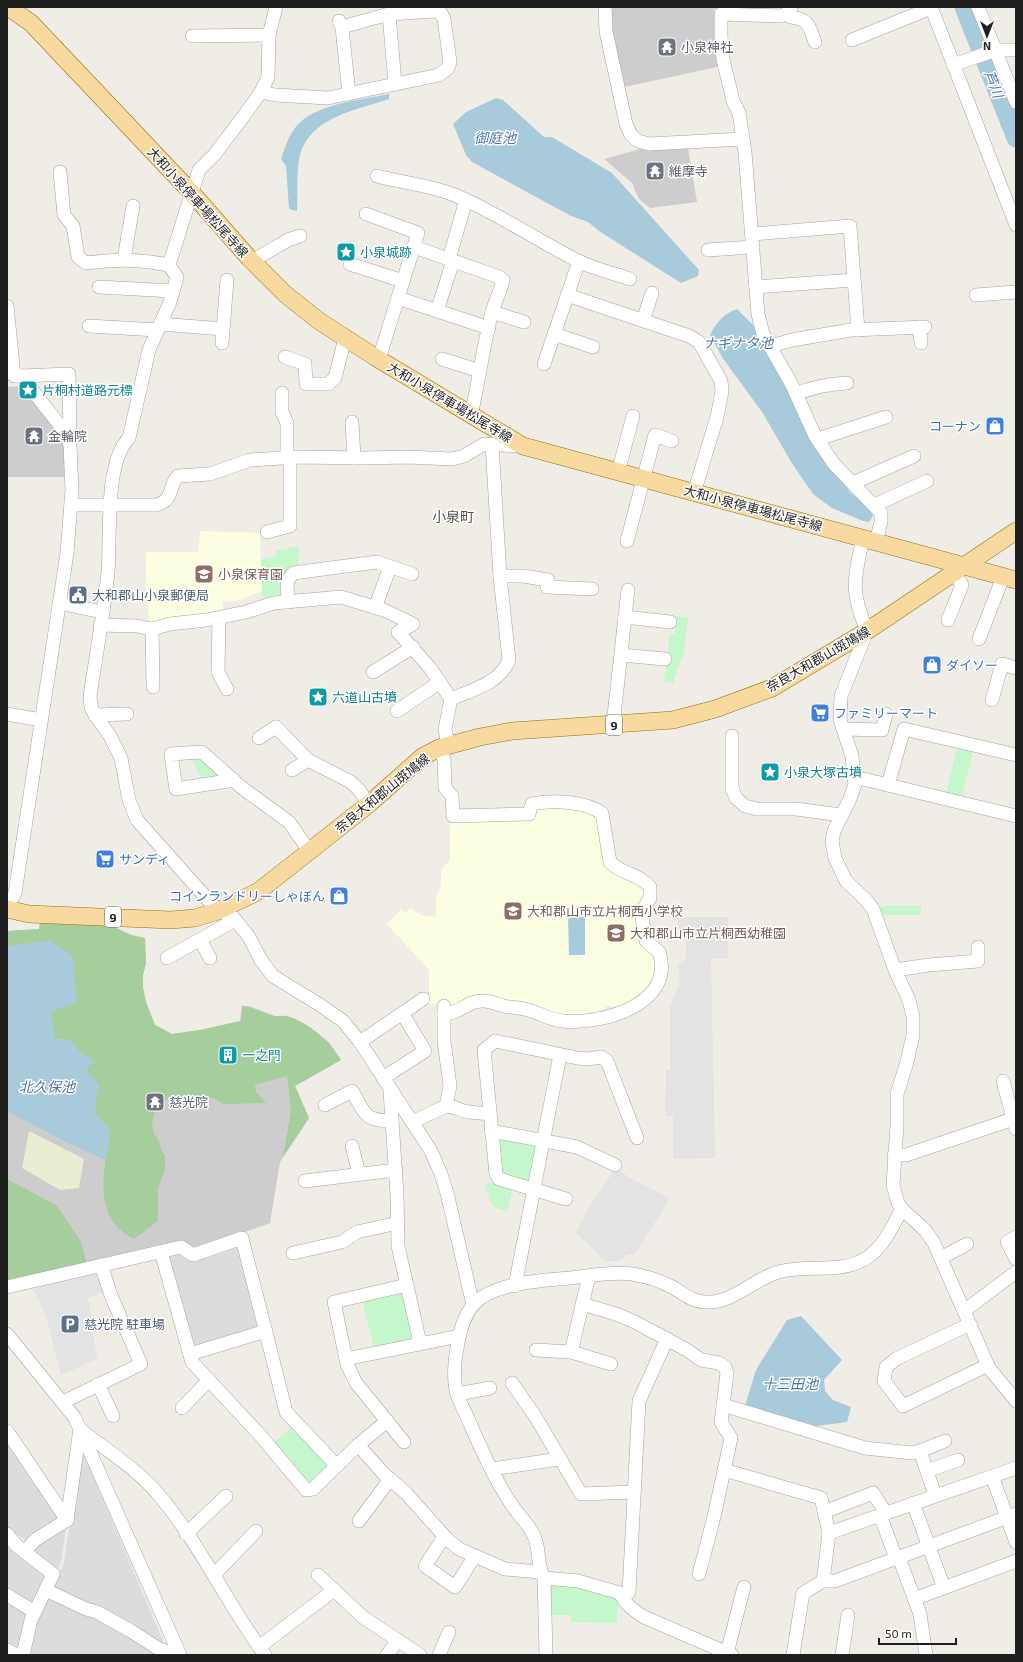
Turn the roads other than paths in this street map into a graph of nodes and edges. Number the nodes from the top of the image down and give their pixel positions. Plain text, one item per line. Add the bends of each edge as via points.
1 (8, 7) edge
2 (276, 7) edge
3 (605, 7) edge
4 (978, 7) edge
5 (931, 8) edge
6 (789, 10) edge
7 (389, 14) junction
8 (269, 35) junction
9 (192, 36) dead end
10 (852, 40) dead end
11 (815, 42) dead end
12 (996, 50) junction
13 (1016, 50) edge
14 (954, 65) junction
15 (395, 84) junction
16 (261, 92) junction
17 (349, 94) junction
18 (1016, 102) edge
19 (743, 139) junction
20 (60, 172) dead end
21 (377, 176) dead end
22 (191, 192) junction
23 (466, 200) junction
24 (133, 206) dead end
25 (366, 214) dead end
26 (1016, 225) edge
27 (300, 236) dead end
28 (752, 240) junction
29 (414, 247) junction
30 (708, 250) dead end
31 (124, 259) junction
32 (451, 260) junction
33 (252, 261) junction
34 (579, 261) junction
35 (350, 264) dead end
36 (169, 265) junction
37 (630, 279) dead end
38 (227, 280) dead end
39 (854, 280) junction
40 (403, 281) junction
41 (100, 287) dead end
42 (756, 287) junction
43 (173, 291) junction
44 (1016, 292) edge
45 (652, 293) dead end
46 (567, 295) junction
47 (976, 295) dead end
48 (398, 298) junction
49 (7, 306) edge
50 (437, 311) junction
51 (492, 312) junction
52 (643, 321) junction
53 (524, 322) dead end
54 (89, 326) dead end
55 (159, 327) junction
56 (489, 328) junction
57 (223, 330) junction
58 (858, 330) junction
59 (554, 334) junction
60 (345, 338) junction
61 (222, 343) dead end
62 (921, 343) dead end
63 (771, 346) junction
64 (593, 347) dead end
65 (285, 357) dead end
66 (442, 359) dead end
67 (379, 360) junction
68 (544, 364) dead end
69 (480, 371) junction
70 (21, 376) junction
71 (847, 383) dead end
72 (282, 393) dead end
73 (796, 394) junction
74 (470, 416) junction
75 (633, 416) dead end
76 (886, 417) dead end
77 (352, 422) dead end
78 (818, 439) junction
79 (672, 441) dead end
80 (492, 444) junction
81 (70, 445) junction
82 (523, 446) junction
83 (914, 456) dead end
84 (288, 457) junction
85 (354, 458) junction
86 (618, 472) junction
87 (642, 479) junction
88 (927, 481) dead end
89 (853, 483) junction
90 (694, 493) junction
91 (71, 505) junction
92 (111, 505) junction
93 (875, 505) junction
94 (1016, 531) edge
95 (267, 532) dead end
96 (870, 540) junction
97 (627, 541) dead end
98 (390, 567) junction
99 (958, 569) junction
100 (412, 574) dead end
101 (500, 576) junction
102 (1010, 578) edge
103 (592, 589) dead end
104 (628, 590) dead end
105 (288, 602) junction
106 (59, 603) junction
107 (375, 608) junction
108 (99, 615) junction
109 (625, 617) junction
110 (219, 618) junction
111 (948, 620) dead end
112 (670, 622) dead end
113 (152, 630) junction
114 (867, 630) junction
115 (979, 639) dead end
116 (413, 647) junction
117 (621, 655) junction
118 (665, 659) dead end
119 (1016, 668) edge
120 (373, 672) dead end
121 (440, 682) junction
122 (153, 686) dead end
123 (226, 689) dead end
124 (451, 699) junction
125 (992, 700) dead end
126 (397, 711) dead end
127 (7, 714) edge
128 (127, 714) dead end
129 (886, 714) dead end
130 (94, 715) junction
131 (41, 720) junction
132 (613, 725) junction
133 (844, 729) junction
134 (732, 736) dead end
135 (258, 738) dead end
136 (443, 747) junction
137 (1016, 755) edge
138 (308, 760) junction
139 (292, 770) dead end
140 (855, 777) junction
141 (234, 780) junction
142 (888, 785) junction
143 (369, 804) junction
144 (841, 815) junction
145 (1016, 816) edge
146 (310, 852) junction
147 (7, 908) edge
148 (218, 911) junction
149 (235, 920) junction
150 (200, 940) junction
151 (978, 947) dead end
152 (167, 958) dead end
153 (210, 958) dead end
154 (895, 970) junction
155 (423, 999) dead end
156 (402, 1013) junction
157 (364, 1039) junction
158 (560, 1055) junction
159 (388, 1078) junction
160 (1003, 1081) dead end
161 (325, 1105) dead end
162 (446, 1106) junction
163 (490, 1114) junction
164 (392, 1120) junction
165 (412, 1122) junction
166 (1015, 1124) edge
167 (491, 1131) junction
168 (636, 1138) dead end
169 (544, 1140) junction
170 (352, 1146) dead end
171 (894, 1155) junction
172 (615, 1165) dead end
173 (396, 1170) junction
174 (359, 1174) junction
175 (305, 1181) dead end
176 (534, 1189) junction
177 (566, 1199) dead end
178 (902, 1209) junction
179 (398, 1223) junction
180 (1016, 1238) edge
181 (967, 1244) dead end
182 (161, 1252) junction
183 (293, 1253) dead end
184 (941, 1258) junction
185 (1016, 1259) edge
186 (101, 1266) junction
187 (1016, 1272) edge
188 (589, 1276) junction
189 (407, 1285) junction
190 (515, 1286) junction
191 (7, 1287) edge
192 (582, 1304) junction
193 (473, 1305) junction
194 (964, 1311) junction
195 (970, 1324) junction
196 (266, 1331) junction
197 (7, 1334) edge
198 (459, 1336) junction
199 (667, 1339) junction
200 (420, 1343) junction
201 (536, 1350) dead end
202 (571, 1352) junction
203 (190, 1354) junction
204 (346, 1359) junction
205 (611, 1364) dead end
206 (988, 1364) junction
207 (209, 1380) junction
208 (512, 1383) dead end
209 (98, 1384) junction
210 (490, 1388) dead end
211 (458, 1394) junction
212 (1016, 1401) edge
213 (63, 1402) junction
214 (723, 1406) junction
215 (182, 1408) dead end
216 (113, 1416) dead end
217 (387, 1421) junction
218 (80, 1429) junction
219 (7, 1431) edge
220 (945, 1441) dead end
221 (404, 1442) dead end
222 (358, 1444) junction
223 (920, 1451) junction
224 (560, 1459) junction
225 (958, 1460) dead end
226 (337, 1466) junction
227 (1016, 1468) edge
228 (492, 1469) junction
229 (724, 1470) junction
230 (927, 1471) junction
231 (992, 1476) junction
232 (390, 1480) junction
233 (634, 1492) junction
234 (935, 1495) junction
235 (226, 1496) dead end
236 (913, 1503) junction
237 (824, 1512) junction
238 (883, 1514) junction
239 (1012, 1516) edge
240 (67, 1520) junction
241 (359, 1521) dead end
242 (256, 1530) dead end
243 (829, 1533) junction
244 (186, 1534) junction
245 (8, 1537) edge
246 (444, 1537) junction
247 (1016, 1542) edge
248 (928, 1546) junction
249 (25, 1551) junction
250 (476, 1556) junction
251 (897, 1557) junction
252 (1016, 1560) edge
253 (698, 1574) dead end
254 (214, 1575) junction
255 (318, 1575) dead end
256 (542, 1575) junction
257 (824, 1581) junction
258 (744, 1587) dead end
259 (944, 1588) junction
260 (46, 1590) junction
261 (334, 1590) junction
262 (7, 1595) edge
263 (622, 1596) junction
264 (914, 1599) junction
265 (35, 1612) junction
266 (848, 1615) dead end
267 (449, 1632) dead end
268 (398, 1641) junction
269 (7, 1650) edge
270 (262, 1651) edge
271 (711, 1651) edge
272 (730, 1654) edge
273 (22, 1655) edge
274 (180, 1655) edge
275 (387, 1655) edge
276 (420, 1655) edge
277 (438, 1655) edge
278 (546, 1655) edge
279 (793, 1655) edge
280 (842, 1655) edge
281 (926, 1655) edge

1 - 22 main road, 大和小泉停車場松尾寺線 via 31,23
2 - 8 street
3 - 19 street via 606,31 626,124 631,135 638,141 649,144
4 - 12 street
5 - 10 street
5 - 14 street
6 - 11 street via 792,17 808,23
6 - 19 street via 781,16 721,14 720,36 724,59 733,101 740,113
7 - 15 street
7 - 15 street via 434,11 440,13 444,19 450,62 448,68 439,75
7 - 17 street via 341,24
8 - 9 street
8 - 16 street via 268,77
12 - 13 street
12 - 14 street
12 - 18 street
14 - 26 street
15 - 17 street
16 - 17 street via 328,98
16 - 22 street via 214,155 199,170
19 - 28 street
20 - 31 street via 64,215 73,226 78,257 86,263
21 - 23 street via 438,189
22 - 33 main road, 大和小泉停車場松尾寺線
22 - 36 street
23 - 32 street
23 - 34 street
24 - 31 street
25 - 29 street via 418,233
27 - 33 street
28 - 30 street
28 - 39 street via 850,226
28 - 42 street
29 - 32 street
29 - 40 street
31 - 36 street
32 - 50 street
32 - 51 street via 502,280
33 - 60 main road, 大和小泉停車場松尾寺線 via 285,294
34 - 37 street
34 - 46 street
35 - 40 street
36 - 43 street via 177,277
38 - 57 street
39 - 42 street
39 - 58 street
40 - 48 street
41 - 43 street
42 - 63 street via 763,334
43 - 55 street
44 - 47 street
45 - 52 street
46 - 52 street
46 - 59 street
48 - 50 street
48 - 67 street
49 - 70 street via 14,376
50 - 56 street
51 - 53 street
51 - 56 street
52 - 90 street via 689,336 699,342 721,381 722,392 717,417
54 - 55 street
55 - 57 street
55 - 92 street via 149,350 129,438 123,445 116,464
56 - 69 street
57 - 61 street
58 - 62 street via 922,327
58 - 63 street via 813,336
59 - 64 street
59 - 68 street
60 - 65 street via 335,378 328,384 306,384 305,364
60 - 67 main road, 大和小泉停車場松尾寺線
63 - 73 street
66 - 69 street
67 - 74 main road, 大和小泉停車場松尾寺線
69 - 74 street
70 - 81 street via 66,433
70 - 81 street via 69,374
71 - 73 street via 812,387
72 - 84 street via 282,412 287,423
73 - 78 street
74 - 82 main road, 大和小泉停車場松尾寺線
75 - 86 street
76 - 78 street
77 - 85 street
78 - 89 street via 834,464
79 - 87 street via 655,435
80 - 82 street
80 - 85 street via 479,446 459,458
80 - 101 street
81 - 91 street
82 - 86 main road, 大和小泉停車場松尾寺線
83 - 89 street
84 - 85 street
84 - 92 street via 250,460 210,474 178,476 165,503
84 - 95 street via 290,526
86 - 87 main road, 大和小泉停車場松尾寺線
87 - 90 main road, 大和小泉停車場松尾寺線
87 - 97 street
88 - 93 street
89 - 93 street
90 - 96 main road, 大和小泉停車場松尾寺線
91 - 92 street
91 - 106 street
92 - 108 street via 108,571
93 - 96 street via 882,517
94 - 99 main road, 奈良大和郡山斑鳩線 / 9
96 - 99 main road, 大和小泉停車場松尾寺線
96 - 114 street via 855,577 857,606
98 - 100 street
98 - 105 street via 377,562 293,573 287,582
98 - 107 street
99 - 102 main road, 大和小泉停車場松尾寺線
99 - 111 street via 962,585
99 - 114 main road, 奈良大和郡山斑鳩線 / 9
101 - 103 street via 548,580 547,587
101 - 124 street via 510,653 505,670 499,677
102 - 115 street
104 - 109 street
105 - 107 street via 341,597
105 - 110 street via 270,604
106 - 108 street
106 - 131 street
107 - 116 street via 413,624 398,632
108 - 113 street
108 - 130 street via 90,696
109 - 112 street
109 - 117 street
110 - 113 street via 170,624
110 - 123 street via 218,672
113 - 122 street
114 - 132 main road, 奈良大和郡山斑鳩線 / 9 via 765,690 715,709 673,720
114 - 133 street via 841,696 840,720
116 - 120 street
116 - 121 street
117 - 118 street
117 - 132 street
119 - 125 street via 1002,664
121 - 124 street
121 - 126 street
124 - 136 street
127 - 131 street
128 - 130 street
129 - 133 street via 882,730
130 - 148 street via 117,747 129,800 137,820
131 - 147 street via 15,893
132 - 136 main road, 奈良大和郡山斑鳩線 / 9 via 512,731
133 - 140 street
134 - 144 street via 732,788 736,798 745,806
135 - 138 street via 276,727
136 - 143 main road, 奈良大和郡山斑鳩線 / 9 via 422,757
136 - 162 street via 445,788 452,796 453,816 529,814 532,804 547,802 593,807 602,814 610,862 615,868 644,880 650,887 650,898 641,912 646,942 660,952 662,978 651,995 645,999 620,1013 595,1020 563,1021 482,1000 452,1014 444,1010 444,1041 450,1086
137 - 142 street via 904,729
138 - 139 street
138 - 143 street via 351,782
140 - 142 street
140 - 144 street via 849,802
141 - 141 street via 202,752 171,754 176,789
141 - 146 street via 288,822
142 - 145 street
143 - 146 main road, 奈良大和郡山斑鳩線 / 9
144 - 154 street via 832,841 835,858 846,881 873,909
146 - 148 main road, 奈良大和郡山斑鳩線 / 9 via 259,891
147 - 148 main road, 奈良大和郡山斑鳩線 / 9 via 29,914 171,920 195,918
148 - 149 street
149 - 150 street
149 - 157 street via 249,937 272,976 320,1005
150 - 152 street
150 - 153 street
151 - 154 street via 978,961
154 - 171 street via 909,1000 913,1017 911,1042 897,1094
155 - 156 street
156 - 157 street
156 - 159 street via 424,1051
157 - 159 street
158 - 163 street via 495,1041 484,1050
158 - 168 street via 588,1059 600,1057 607,1061
158 - 169 street
159 - 164 street
159 - 165 street
160 - 166 street
161 - 164 street via 352,1091 366,1115 376,1121
162 - 163 street
162 - 165 street
163 - 167 street
164 - 173 street
165 - 193 street via 442,1174
166 - 171 street via 906,1155
167 - 169 street
167 - 176 street via 496,1174 499,1179
169 - 172 street via 577,1147
169 - 176 street
170 - 174 street
171 - 178 street via 893,1185
173 - 174 street
173 - 179 street
174 - 175 street
176 - 177 street
176 - 190 street
178 - 184 street via 925,1230
178 - 188 street via 884,1242 859,1262 831,1268 781,1271 765,1276 741,1292 718,1301 704,1302 688,1298 672,1287 631,1274
179 - 183 street via 357,1232 342,1242
179 - 189 street via 398,1246
180 - 185 street via 1007,1242
181 - 184 street
182 - 186 street
182 - 196 street via 181,1248 193,1254 241,1235
182 - 203 street
184 - 194 street
186 - 191 street via 56,1279
186 - 209 street via 141,1364
187 - 194 street
188 - 190 street
188 - 192 street
189 - 200 street
189 - 204 street via 334,1302
190 - 193 street via 493,1292
192 - 199 street via 616,1314
192 - 202 street
193 - 198 street
194 - 195 street
195 - 206 street
195 - 206 street via 896,1358 886,1367 884,1381 903,1406
196 - 203 street
196 - 226 street via 286,1412
197 - 213 street
198 - 200 street
198 - 211 street via 455,1363
199 - 214 street via 701,1360 719,1363 725,1367 727,1373
199 - 233 street via 639,1401
200 - 204 street
201 - 202 street
202 - 205 street
203 - 207 street via 192,1362
204 - 217 street via 356,1383
206 - 212 street
207 - 215 street
207 - 226 street via 306,1490 313,1489
208 - 224 street
209 - 213 street
209 - 216 street
210 - 211 street
211 - 228 street
213 - 218 street
214 - 223 street via 864,1448 912,1453
214 - 229 street via 721,1422 731,1438
217 - 221 street
217 - 222 street
218 - 240 street
218 - 244 street via 139,1474 159,1495
218 - 274 street
219 - 240 street
220 - 223 street
222 - 226 street
222 - 232 street
223 - 230 street
224 - 228 street
224 - 233 street via 581,1494
225 - 230 street
227 - 231 street
228 - 256 street via 512,1506 534,1535
229 - 237 street via 821,1498
229 - 253 street
230 - 234 street
231 - 234 street
231 - 239 street
232 - 241 street
232 - 246 street via 406,1493
233 - 263 street via 629,1592
234 - 236 street
235 - 244 street
236 - 238 street
236 - 248 street
237 - 238 street via 873,1493
237 - 243 street
238 - 243 street
238 - 251 street
239 - 247 street
239 - 248 street
240 - 249 street via 35,1540
242 - 254 street
243 - 257 street
244 - 254 street
245 - 249 street
246 - 250 street via 459,1549
246 - 250 street via 425,1566 455,1587
248 - 251 street
248 - 259 street
249 - 260 street via 53,1574
250 - 256 street via 505,1569
251 - 257 street via 835,1581
251 - 264 street
252 - 259 street
254 - 270 street
255 - 261 street
256 - 263 street via 592,1585 620,1593
256 - 278 street
257 - 279 street via 803,1593
258 - 272 street
259 - 264 street
260 - 265 street
260 - 274 street via 97,1612 159,1649
261 - 268 street via 364,1618
261 - 270 street
262 - 265 street
263 - 271 street via 632,1610
264 - 281 street via 920,1614
265 - 273 street
266 - 280 street
267 - 277 street
268 - 275 street
268 - 276 street
269 - 273 street
271 - 272 street

